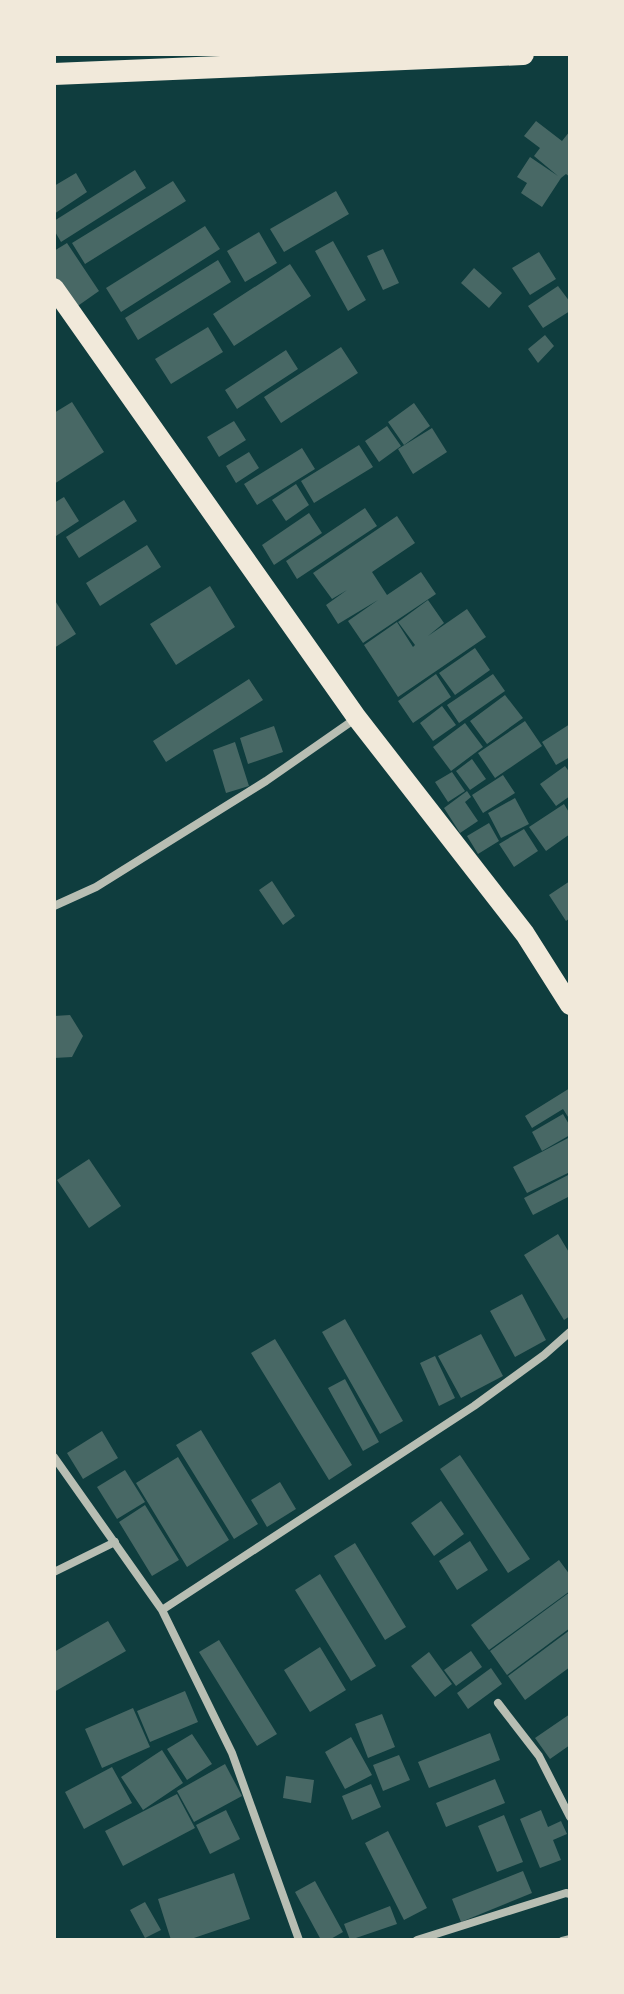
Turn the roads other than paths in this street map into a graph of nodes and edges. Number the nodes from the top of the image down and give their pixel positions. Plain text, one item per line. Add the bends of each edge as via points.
1 (523, 54) edge
2 (54, 74) edge
3 (54, 288) edge
4 (357, 718) junction
5 (54, 906) edge
6 (570, 1005) edge
7 (570, 1332) edge
8 (54, 1457) edge
9 (115, 1542) junction
10 (54, 1572) edge
11 (162, 1610) junction
12 (498, 1703) dead end
13 (570, 1817) edge
14 (570, 1894) edge
15 (570, 1938) edge
16 (299, 1940) edge
17 (417, 1940) edge
18 (562, 1940) edge

1 - 2 highway
3 - 4 main road
4 - 5 street via 96,887
4 - 6 main road via 525,934
7 - 11 street via 474,1406
8 - 9 street
9 - 10 street
9 - 11 street
11 - 16 street via 232,1753
12 - 13 street via 539,1756
14 - 17 street
15 - 18 lane

